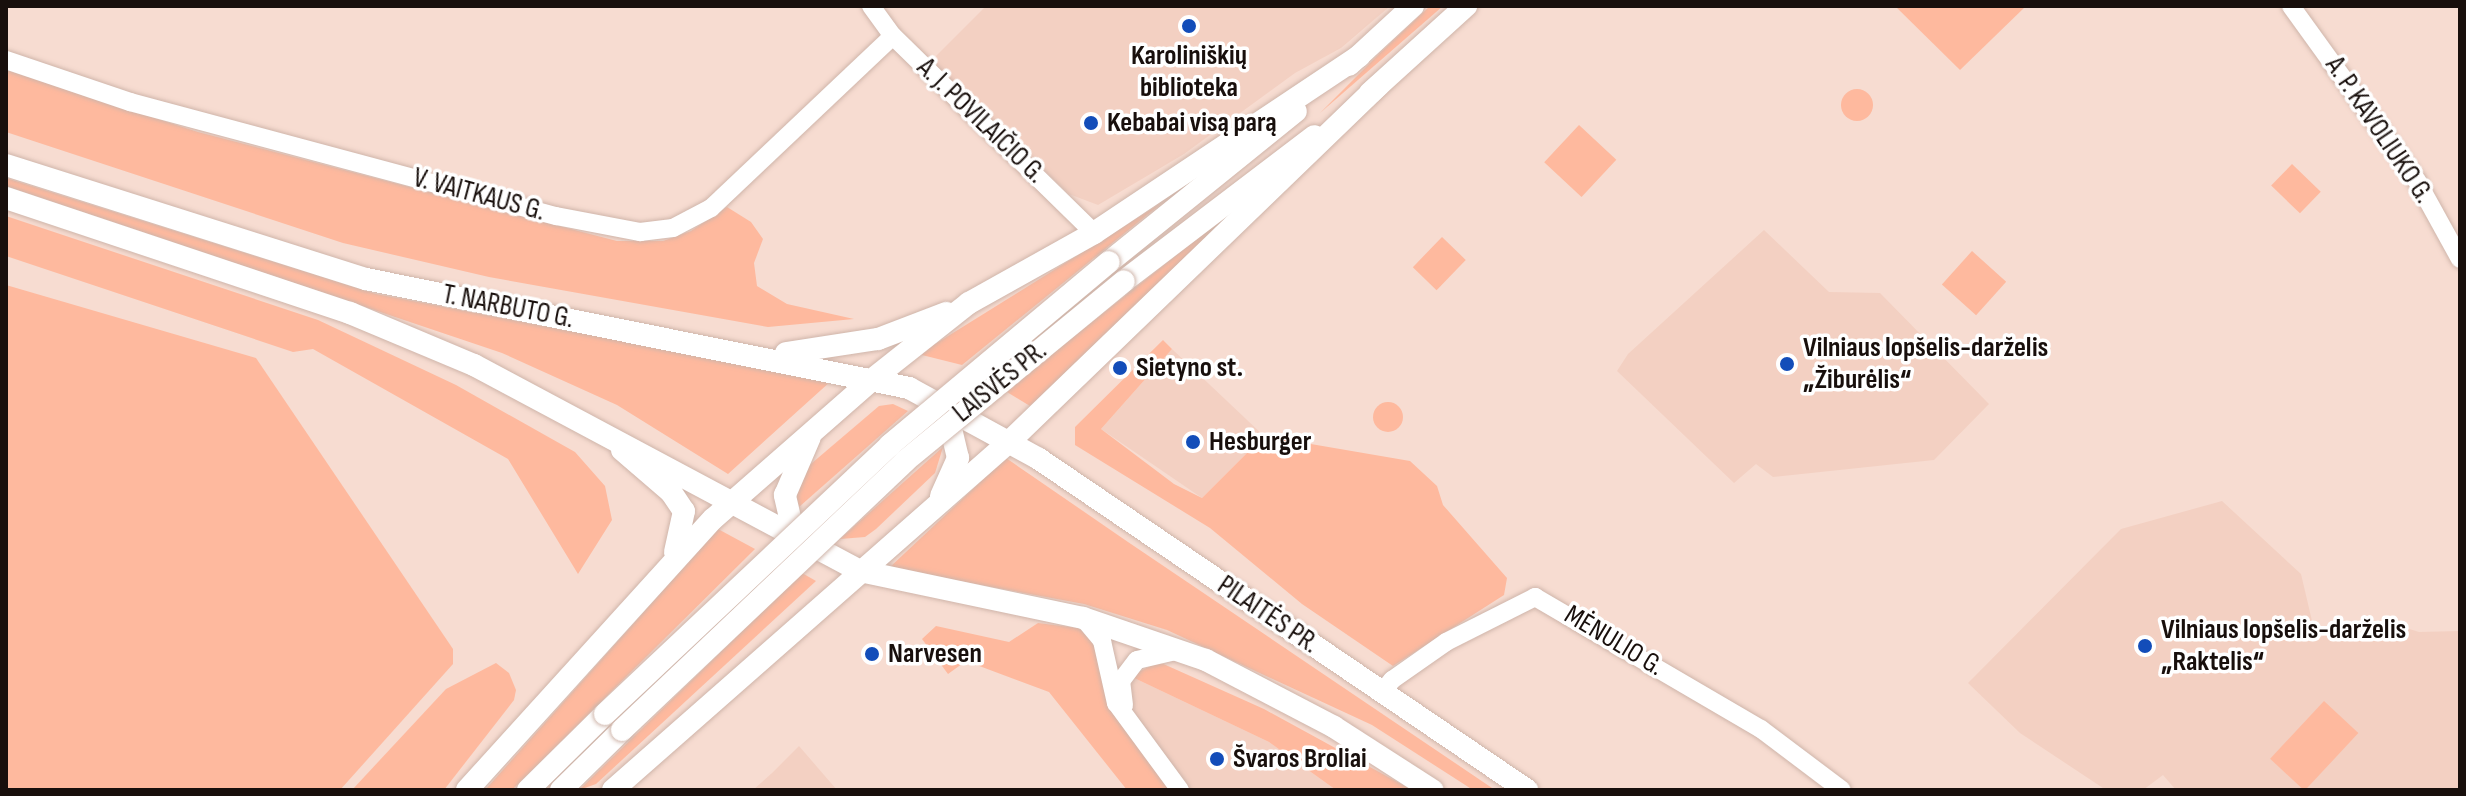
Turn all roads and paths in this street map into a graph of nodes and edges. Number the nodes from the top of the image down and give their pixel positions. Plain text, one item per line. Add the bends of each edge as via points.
1 (871, 6) edge
2 (1413, 6) edge
3 (1466, 6) edge
4 (2291, 6) edge
5 (893, 36) junction
6 (1359, 56) junction
7 (6, 60) edge
8 (1379, 85) junction
9 (6, 165) edge
10 (6, 198) edge
11 (1094, 233) junction
12 (2460, 259) edge
13 (969, 303) junction
14 (753, 353) junction
15 (874, 378) junction
16 (946, 407) junction
17 (587, 422) junction
18 (816, 426) junction
19 (1009, 442) junction
20 (730, 502) junction
21 (936, 505) junction
22 (821, 552) junction
23 (669, 564) junction
24 (860, 571) junction
25 (1083, 618) junction
26 (1181, 650) junction
27 (1382, 692) junction
28 (1130, 723) junction
29 (1507, 783) edge
30 (467, 790) edge
31 (528, 790) edge
32 (561, 790) edge
33 (613, 790) edge
34 (1180, 790) edge
35 (1432, 790) edge
36 (1527, 790) edge
37 (1842, 790) edge

1 - 5 street, A. J. POVILAIČIO G.
2 - 6 main road, LAISVĖS PR.
3 - 8 main road, LAISVĖS PR.
4 - 12 street, A. P. KAVOLIUKO G. via 2417,181
5 - 7 street, V. VAITKAUS G. via 711,208 656,231 617,230 556,216 130,102
5 - 11 street, A. J. POVILAIČIO G.
6 - 11 main road, LAISVĖS PR.
6 - 31 main road, LAISVĖS PR., bridge via 890,445
8 - 19 main road
8 - 32 main road, LAISVĖS PR., bridge via 1124,281 905,461
9 - 14 main road, T. NARBUTO G. via 366,279
10 - 17 main road, T. NARBUTO G. via 350,313 474,365
11 - 13 main road, LAISVĖS PR.
13 - 14 main road via 878,339 795,353
13 - 15 main road, LAISVĖS PR.
14 - 15 main road, T. NARBUTO G.
15 - 16 main road, T. NARBUTO G.
15 - 18 main road, LAISVĖS PR.
16 - 19 main road, T. NARBUTO G.
16 - 21 main road via 958,458
17 - 20 main road, T. NARBUTO G.
17 - 23 main road via 680,504 684,526
18 - 20 main road, LAISVĖS PR.
18 - 22 main road via 785,495 791,522
19 - 21 main road
19 - 27 main road, PILAITĖS PR.
20 - 22 main road, T. NARBUTO G.
20 - 23 main road, LAISVĖS PR.
21 - 24 main road
22 - 24 main road, T. NARBUTO G.
23 - 30 main road, LAISVĖS PR.
24 - 25 main road
24 - 33 main road
25 - 26 main road
25 - 28 street via 1102,641 1110,692
26 - 28 street via 1149,656 1126,671 1121,689
26 - 35 main road via 1302,708
27 - 29 main road, PILAITĖS PR.
27 - 37 street, MĖNULIO G. via 1446,642 1535,597 1770,734
28 - 34 street
29 - 36 main road, PILAITĖS PR.

